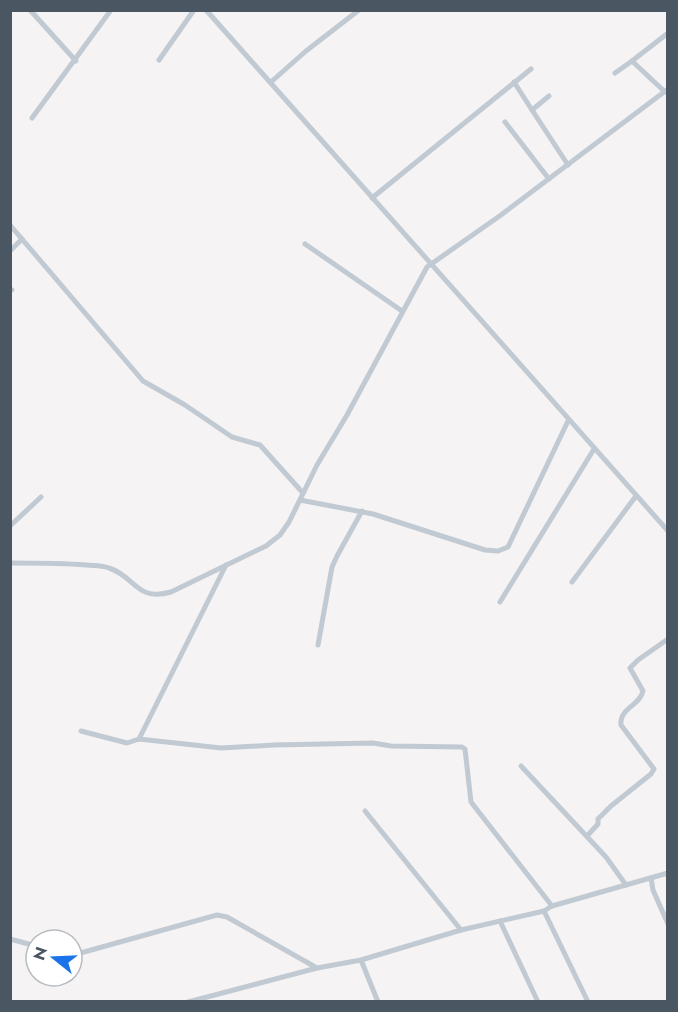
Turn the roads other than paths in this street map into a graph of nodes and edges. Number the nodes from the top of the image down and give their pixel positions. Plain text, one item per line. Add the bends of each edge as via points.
1 (30, 10) edge
2 (111, 10) edge
3 (194, 10) edge
4 (206, 10) edge
5 (359, 10) edge
6 (668, 33) edge
7 (159, 60) dead end
8 (76, 61) junction
9 (632, 61) junction
10 (531, 69) dead end
11 (615, 74) dead end
12 (271, 82) junction
13 (514, 82) junction
14 (666, 91) edge
15 (549, 96) dead end
16 (532, 110) junction
17 (32, 118) dead end
18 (505, 122) dead end
19 (568, 165) junction
20 (549, 178) junction
21 (372, 198) junction
22 (10, 225) edge
23 (22, 239) junction
24 (304, 244) dead end
25 (10, 251) edge
26 (432, 264) junction
27 (402, 311) junction
28 (568, 421) junction
29 (594, 449) junction
30 (303, 493) junction
31 (636, 496) junction
32 (41, 497) dead end
33 (300, 500) junction
34 (362, 511) junction
35 (10, 526) edge
36 (668, 531) edge
37 (10, 563) edge
38 (226, 565) junction
39 (572, 582) dead end
40 (500, 602) dead end
41 (668, 639) edge
42 (318, 645) dead end
43 (81, 731) dead end
44 (139, 739) junction
45 (521, 766) dead end
46 (365, 811) dead end
47 (587, 836) junction
48 (668, 873) edge
49 (651, 878) junction
50 (626, 885) junction
51 (552, 906) junction
52 (544, 911) junction
53 (500, 921) junction
54 (668, 924) edge
55 (461, 930) junction
56 (84, 952) edge
57 (361, 960) junction
58 (317, 968) junction
59 (188, 1002) edge
60 (378, 1002) edge
61 (538, 1002) edge
62 (588, 1002) edge

1 - 8 street
2 - 8 street
3 - 7 street
4 - 12 street
5 - 12 street
6 - 9 street
8 - 17 street
9 - 11 street
9 - 14 street
10 - 13 street
12 - 21 street
13 - 16 street
13 - 21 street
14 - 19 street
15 - 16 street
16 - 19 street
18 - 20 street
19 - 20 street
20 - 26 street
21 - 26 street
22 - 23 street
23 - 25 street
23 - 30 street via 143,381 232,437 260,445
24 - 27 street
26 - 27 street via 423,272
26 - 28 street
27 - 30 street
28 - 29 street
28 - 34 street via 505,549 485,550
29 - 31 street
29 - 40 street
30 - 33 street
31 - 36 street
31 - 39 street
32 - 35 street
33 - 34 street
33 - 38 street via 274,541
34 - 42 street via 332,567
37 - 38 street via 106,566 152,595 171,592
38 - 44 street
41 - 47 street via 630,668 643,691 641,699 620,718 621,725 654,769 611,806
43 - 44 street via 127,742
44 - 51 street via 221,748 373,743 462,747 471,802
45 - 47 street
46 - 55 street
47 - 50 street
48 - 49 street
49 - 50 street
49 - 54 street via 652,890
50 - 51 street
51 - 52 street
52 - 53 street
52 - 62 street
53 - 55 street
53 - 61 street
55 - 57 street
56 - 58 street via 217,915 227,916
57 - 58 street
57 - 60 street
58 - 59 street

